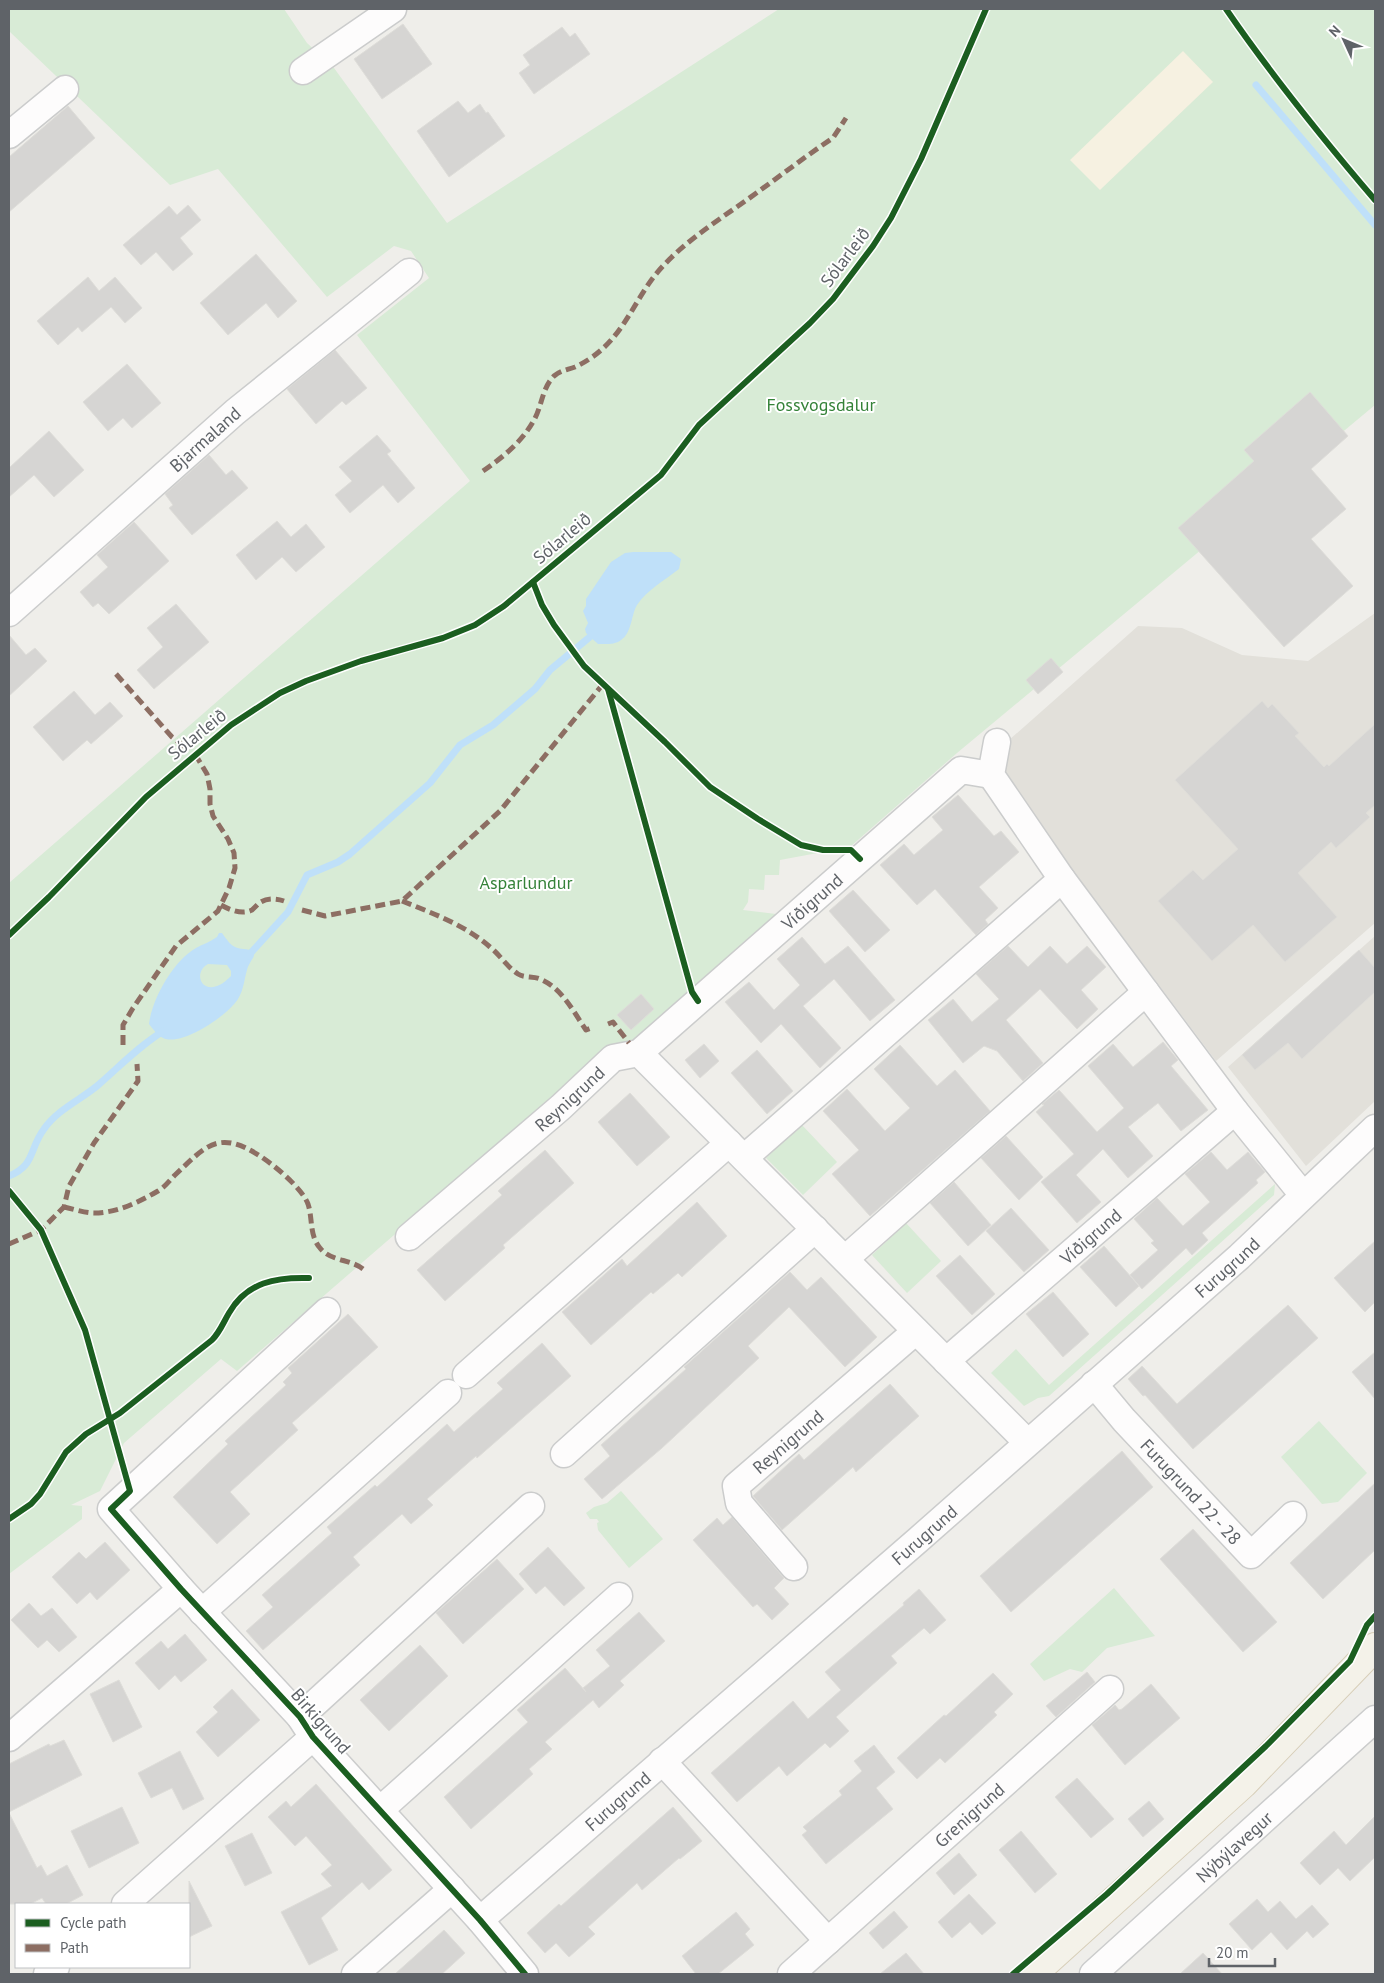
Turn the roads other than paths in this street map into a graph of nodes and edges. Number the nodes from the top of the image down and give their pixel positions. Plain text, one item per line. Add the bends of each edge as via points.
1 (393, 9) edge
2 (303, 71) dead end
3 (65, 89) dead end
4 (9, 136) edge
5 (409, 272) dead end
6 (9, 613) edge
7 (998, 742) dead end
8 (991, 775) junction
9 (1062, 879) junction
10 (1146, 992) junction
11 (640, 1052) junction
12 (1235, 1111) junction
13 (1370, 1143) edge
14 (736, 1150) junction
15 (1303, 1195) junction
16 (815, 1229) junction
17 (409, 1237) dead end
18 (845, 1259) junction
19 (327, 1312) dead end
20 (916, 1331) junction
21 (946, 1361) junction
22 (1094, 1384) junction
23 (1027, 1442) junction
24 (564, 1454) dead end
25 (531, 1506) dead end
26 (1293, 1515) dead end
27 (794, 1567) dead end
28 (181, 1589) junction
29 (619, 1596) dead end
30 (202, 1612) junction
31 (1375, 1647) edge
32 (1110, 1689) dead end
33 (1375, 1719) edge
34 (307, 1727) junction
35 (9, 1738) edge
36 (662, 1761) junction
37 (380, 1810) junction
38 (452, 1889) junction
39 (127, 1903) edge
40 (480, 1920) junction
41 (828, 1941) junction
42 (355, 1974) edge
43 (525, 1974) edge
44 (791, 1974) edge
45 (1033, 1974) edge
46 (1093, 1974) edge

1 - 2 street
3 - 4 street
5 - 6 street, Bjarmaland via 235,412
7 - 8 street
8 - 9 street
8 - 11 street, Víðigrund via 961,770
9 - 10 street
9 - 14 street
10 - 12 street
10 - 18 street
11 - 14 street
11 - 17 street, Reynigrund via 613,1058 561,1107
12 - 15 street
12 - 21 street, Víðigrund
13 - 15 street, Furugrund
14 - 16 street
14 - 30 street via 457,1384
15 - 22 street, Furugrund via 1239,1257
16 - 18 street
16 - 24 street
18 - 20 street
19 - 28 street, Birkigrund via 111,1509
20 - 21 street
20 - 27 street, Reynigrund via 736,1486 739,1503
21 - 23 street
22 - 23 street, Furugrund
22 - 26 street, Furugrund 22 - 28 via 1251,1555
23 - 36 street, Furugrund
25 - 34 street, Birkigrund
28 - 30 street, Birkigrund
28 - 35 street
29 - 37 street
30 - 34 street, Birkigrund
31 - 45 main road via 1243,1784
32 - 41 street, Grenigrund
33 - 46 street, Nýbýlavegur
34 - 37 street, Birkigrund
34 - 39 street, Birkigrund
36 - 40 street, Furugrund
36 - 41 street
37 - 38 street, Birkigrund
38 - 40 street, Birkigrund
38 - 42 street
40 - 43 street, Birkigrund
41 - 44 street, Grenigrund

